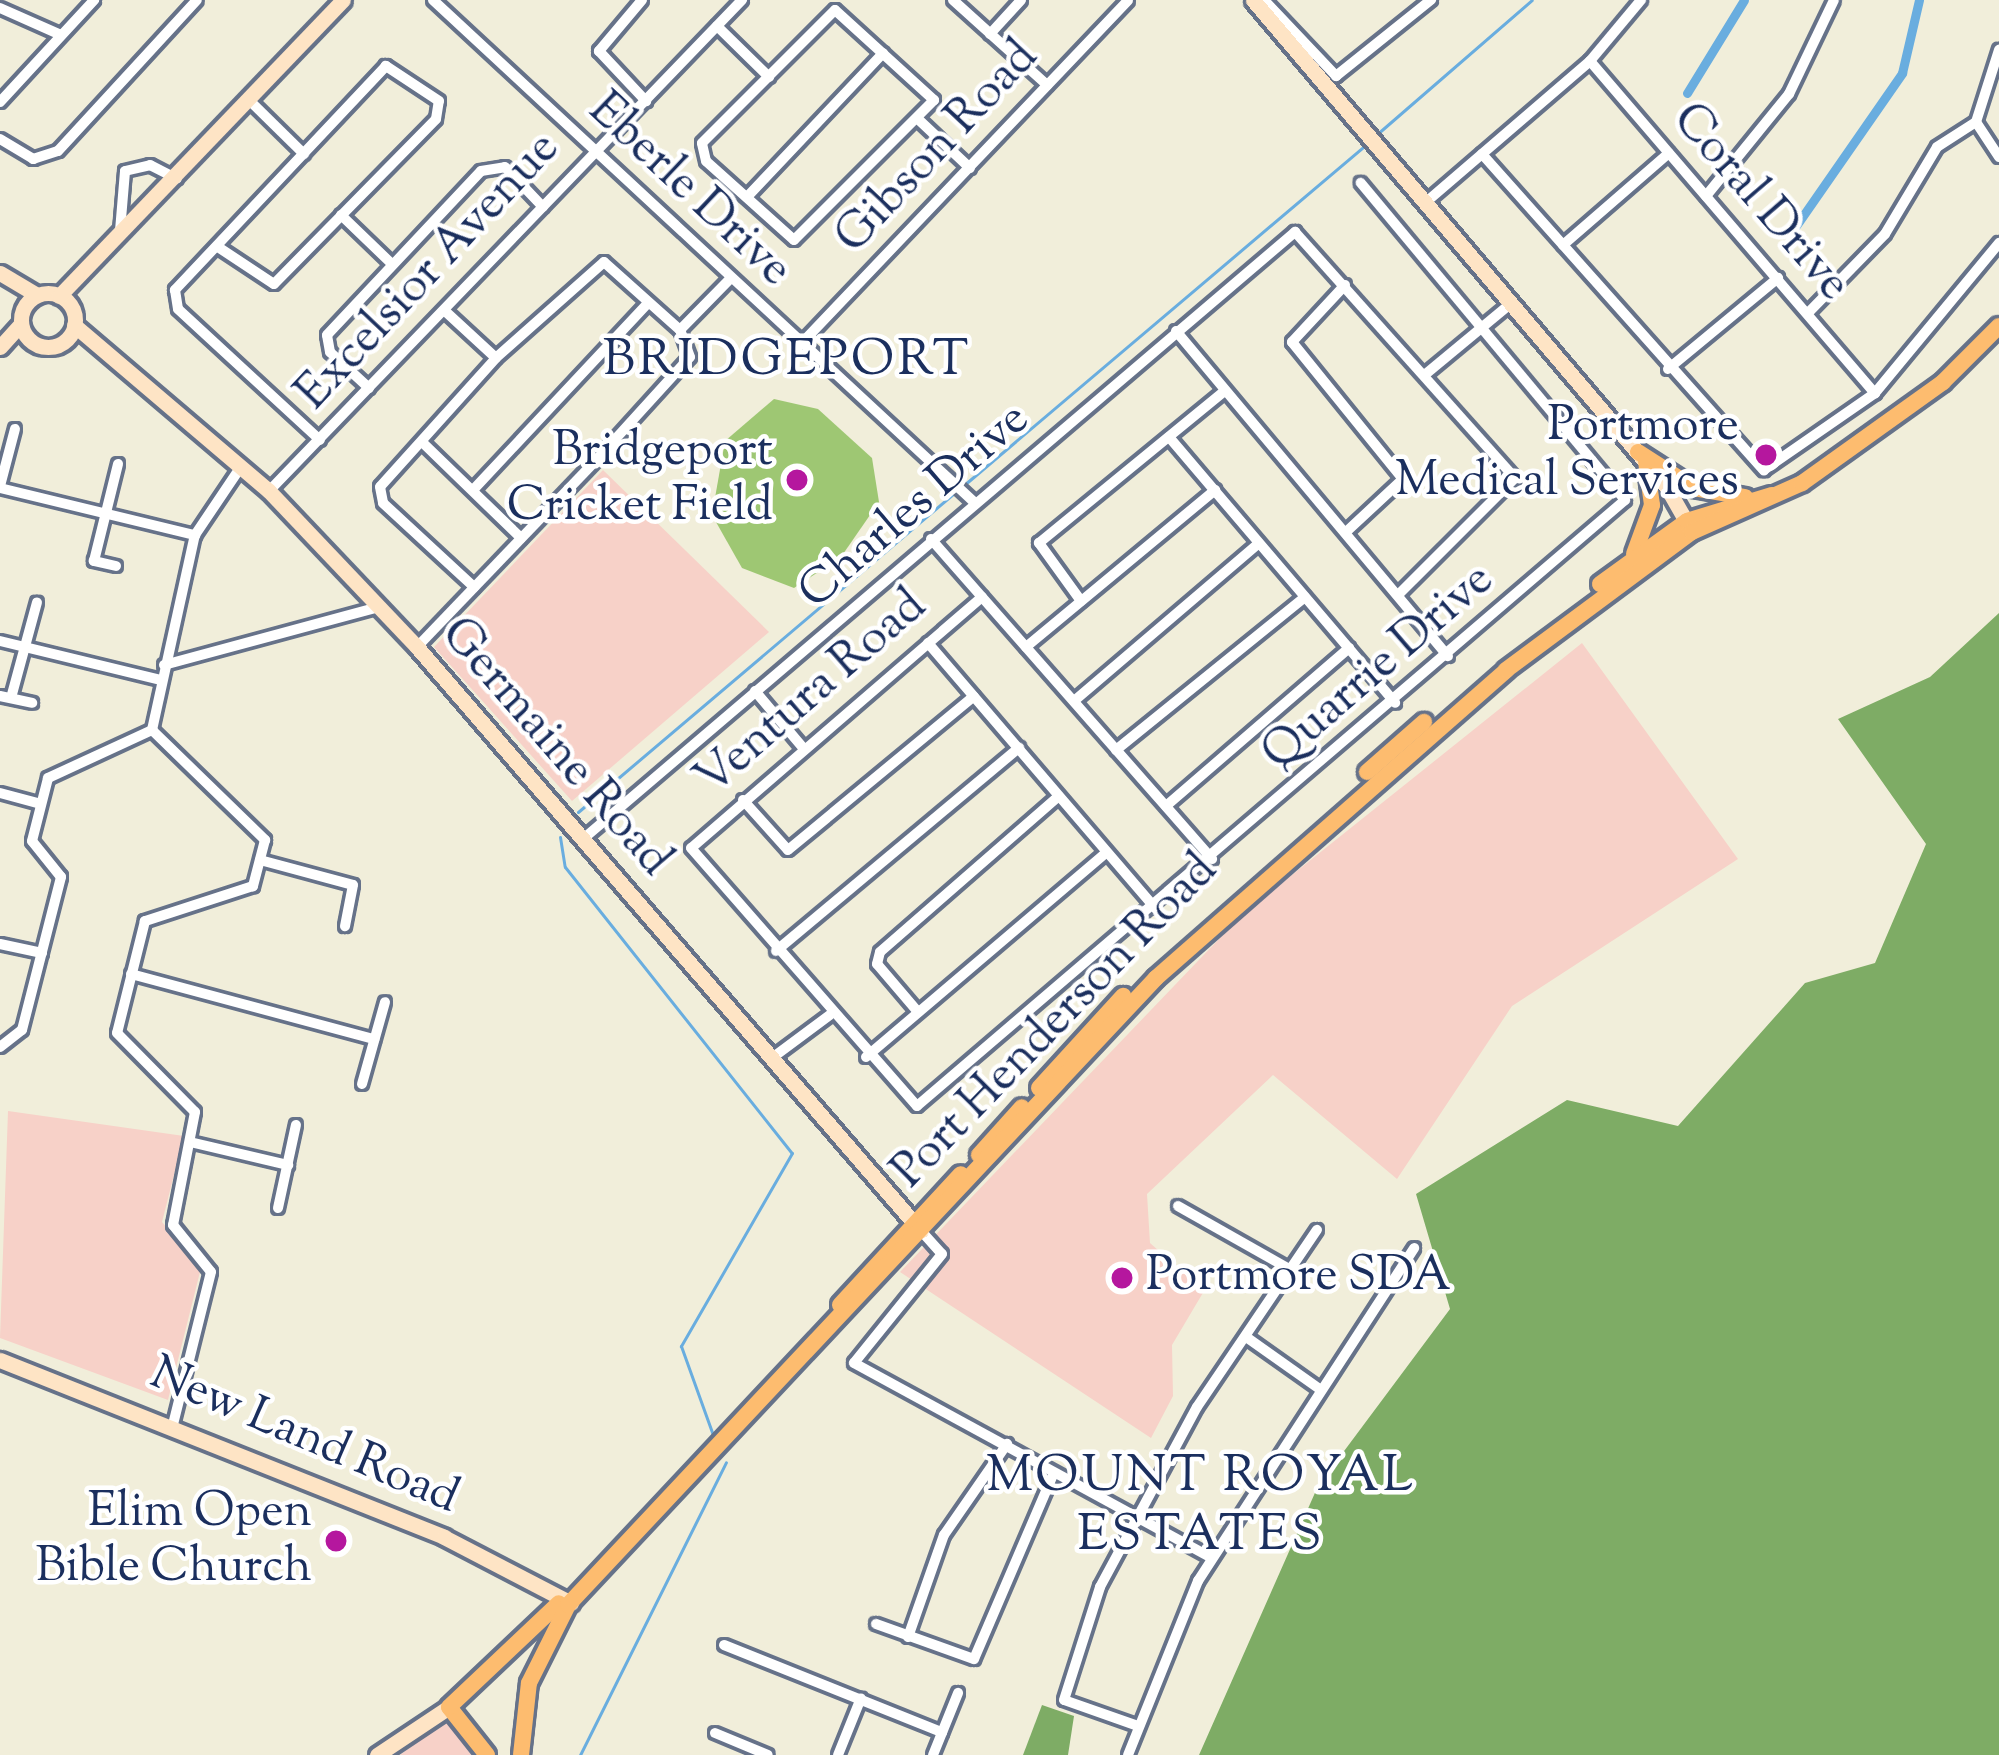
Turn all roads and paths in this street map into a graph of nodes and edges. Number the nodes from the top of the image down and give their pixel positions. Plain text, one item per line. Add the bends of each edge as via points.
1 (94, 0) edge
2 (197, 0) edge
3 (343, 0) edge
4 (434, 0) edge
5 (642, 0) edge
6 (742, 0) edge
7 (953, 0) edge
8 (1021, 0) edge
9 (1128, 0) edge
10 (1431, 0) edge
11 (1641, 0) edge
12 (1834, 0) edge
13 (1263, 2) edge
14 (0, 8) edge
15 (717, 26) junction
16 (990, 34) junction
17 (61, 35) junction
18 (1999, 50) edge
19 (884, 53) junction
20 (1590, 62) junction
21 (1997, 66) edge
22 (769, 76) junction
23 (1048, 85) junction
24 (249, 100) junction
25 (646, 101) junction
26 (0, 102) edge
27 (919, 120) junction
28 (1976, 122) junction
29 (0, 139) edge
30 (594, 150) junction
31 (1669, 153) junction
32 (304, 154) junction
33 (1482, 154) junction
34 (1999, 157) edge
35 (970, 168) junction
36 (177, 178) junction
37 (1361, 183) dead end
38 (1706, 196) junction
39 (747, 197) junction
40 (1425, 203) junction
41 (544, 207) junction
42 (341, 215) junction
43 (121, 240) junction
44 (1999, 243) edge
45 (1563, 245) junction
46 (218, 248) junction
47 (392, 264) junction
48 (90, 273) junction
49 (5, 277) edge
50 (1778, 278) junction
51 (730, 279) junction
52 (1346, 285) junction
53 (38, 295) junction
54 (59, 296) junction
55 (648, 303) junction
56 (1510, 304) junction
57 (445, 311) junction
58 (1808, 313) junction
59 (22, 316) junction
60 (1999, 326) edge
61 (71, 328) junction
62 (1481, 328) junction
63 (680, 330) junction
64 (1176, 332) junction
65 (31, 341) junction
66 (3, 345) edge
67 (799, 346) junction
68 (496, 358) junction
69 (1668, 369) junction
70 (1427, 373) junction
71 (369, 388) junction
72 (1225, 391) junction
73 (1875, 392) junction
74 (15, 430) dead end
75 (1169, 436) junction
76 (320, 440) junction
77 (422, 442) junction
78 (1642, 457) junction
79 (118, 464) dead end
80 (238, 471) junction
81 (0, 487) edge
82 (473, 490) junction
83 (1215, 490) junction
84 (269, 491) junction
85 (1778, 494) junction
86 (1752, 498) junction
87 (974, 502) junction
88 (105, 514) junction
89 (1690, 527) junction
90 (1346, 532) junction
91 (195, 535) junction
92 (521, 538) junction
93 (931, 539) junction
94 (1259, 543) junction
95 (1631, 560) junction
96 (116, 566) dead end
97 (474, 587) junction
98 (1399, 594) junction
99 (982, 597) junction
100 (1305, 597) junction
101 (1081, 601) junction
102 (37, 602) dead end
103 (379, 608) junction
104 (0, 640) edge
105 (928, 643) junction
106 (26, 646) junction
107 (1025, 646) junction
108 (416, 647) junction
109 (1348, 648) junction
110 (1448, 656) junction
111 (164, 665) junction
112 (161, 680) junction
113 (755, 691) junction
114 (974, 696) junction
115 (5, 697) edge
116 (1073, 701) junction
117 (32, 703) dead end
118 (1395, 703) junction
119 (152, 730) junction
120 (1019, 748) junction
121 (803, 749) junction
122 (1116, 750) junction
123 (0, 793) edge
124 (1059, 796) junction
125 (743, 800) junction
126 (41, 804) junction
127 (1166, 806) junction
128 (583, 839) junction
129 (1107, 851) junction
130 (1212, 859) junction
131 (260, 860) junction
132 (1155, 908) junction
133 (345, 926) dead end
134 (0, 944) edge
135 (776, 951) junction
136 (42, 953) junction
137 (130, 974) junction
138 (386, 1002) dead end
139 (918, 1012) junction
140 (830, 1015) junction
141 (374, 1039) junction
142 (0, 1047) edge
143 (866, 1057) junction
144 (772, 1058) junction
145 (362, 1084) dead end
146 (296, 1125) dead end
147 (190, 1142) junction
148 (288, 1165) junction
149 (1178, 1206) dead end
150 (278, 1208) dead end
151 (919, 1228) junction
152 (1317, 1230) dead end
153 (1414, 1248) dead end
154 (1291, 1270) junction
155 (1249, 1339) junction
156 (0, 1360) edge
157 (1321, 1390) junction
158 (173, 1424) junction
159 (1007, 1444) junction
160 (1053, 1475) junction
161 (1135, 1518) junction
162 (1211, 1558) junction
163 (567, 1600) junction
164 (876, 1624) dead end
165 (908, 1637) junction
166 (724, 1646) dead end
167 (501, 1664) junction
168 (529, 1683) junction
169 (958, 1694) dead end
170 (861, 1698) junction
171 (449, 1707) junction
172 (1138, 1726) junction
173 (942, 1732) junction
174 (715, 1733) dead end
175 (520, 1750) edge
176 (377, 1755) edge
177 (487, 1755) edge
178 (768, 1755) edge
179 (838, 1755) edge
180 (932, 1755) edge
181 (1128, 1755) edge

1 - 17 street
2 - 29 street via 58,152 33,159
3 - 24 street
4 - 30 street, Eberle Drive
5 - 25 street via 599,50
6 - 15 street, Excelsior Avenue
7 - 16 street
8 - 16 street
9 - 23 street, Gibson Road
10 - 13 street via 1336,76
11 - 20 street
12 - 38 street via 1789,94
13 - 40 street
14 - 17 street
15 - 22 street
15 - 25 street, Excelsior Avenue
16 - 23 street
17 - 26 street
18 - 21 street
19 - 22 street via 829,11
19 - 27 street via 932,97
19 - 39 street
20 - 31 street, Coral Drive
20 - 33 street
21 - 28 street
22 - 39 street via 702,142
23 - 35 street, Gibson Road
24 - 32 street
24 - 36 street
25 - 30 street, Excelsior Avenue
27 - 35 street
27 - 39 street via 801,241
28 - 34 street
28 - 58 street via 1937,147 1885,234
30 - 41 street, Excelsior Avenue
30 - 51 street, Eberle Drive
31 - 38 street, Coral Drive
31 - 45 street
32 - 42 street via 389,64 439,101 436,118
32 - 46 street
33 - 40 street
33 - 45 street
35 - 67 street, Gibson Road
36 - 43 street
36 - 43 street via 150,165 125,171
37 - 62 street, Quarrie Drive
38 - 50 street, Coral Drive
40 - 56 street
41 - 47 street via 493,164
41 - 57 street, Excelsior Avenue
42 - 46 street via 269,286
42 - 47 street
43 - 48 street
44 - 73 street
45 - 69 street
46 - 76 street via 174,303
47 - 71 street via 325,341
48 - 54 street
48 - 61 street
49 - 53 street
49 - 59 street
50 - 58 street, Coral Drive
50 - 69 street
51 - 63 street
51 - 67 street, Eberle Drive
52 - 64 street, Charles Drive via 1295,232
52 - 70 street
52 - 90 street via 1292,342 1403,479
53 - 54 street
53 - 59 street
54 - 61 street, Germaine Road
55 - 63 street
55 - 68 street via 593,261
55 - 82 street
56 - 62 street
56 - 78 street
57 - 68 street
57 - 71 street, Excelsior Avenue
58 - 73 street, Coral Drive
59 - 65 street
59 - 66 street
60 - 85 main road, Port Henderson Road via 1943,382
61 - 65 street
61 - 80 street, Germaine Road
62 - 70 street
62 - 110 street, Quarrie Drive via 1624,500
63 - 92 street via 692,353
64 - 72 street
64 - 87 street, Charles Drive
65 - 66 street
67 - 87 street, Eberle Drive
68 - 77 street
69 - 73 street via 1764,470
70 - 98 street via 1516,483
71 - 76 street, Excelsior Avenue
72 - 75 street
72 - 90 street
74 - 81 street
75 - 83 street
75 - 101 street via 1037,545
76 - 84 street, Excelsior Avenue
77 - 82 street
77 - 97 street via 379,498
78 - 86 main road via 1694,488
78 - 89 street
78 - 95 main road via 1652,505
79 - 88 street
80 - 84 street, Germaine Road
80 - 91 street
81 - 88 street
82 - 92 street
83 - 94 street
83 - 101 street
84 - 103 street, Germaine Road
85 - 86 main road, Port Henderson Road
85 - 89 main road, Port Henderson Road
86 - 89 main road, Port Henderson Road
87 - 93 street, Charles Drive
88 - 91 street
88 - 96 street via 94,561
89 - 95 main road, Port Henderson Road
89 - 151 main road, Port Henderson Road via 1506,670 1234,904
90 - 98 street
91 - 111 street
92 - 97 street
93 - 99 street
93 - 113 street, Charles Drive
94 - 100 street
94 - 116 street
95 - 151 main road, Port Henderson Road via 1385,753 1156,964
97 - 108 street
98 - 110 street
99 - 105 street, Ventura Road
99 - 107 street
100 - 109 street
100 - 122 street
101 - 107 street
102 - 106 street
103 - 108 street, Germaine Road
103 - 111 street
104 - 106 street
105 - 114 street
105 - 121 street, Ventura Road
106 - 112 street
106 - 115 street
107 - 116 street
108 - 128 street, Germaine Road
109 - 118 street
109 - 127 street
110 - 118 street, Quarrie Drive
111 - 112 street
112 - 119 street
113 - 121 street
113 - 128 street, Charles Drive
114 - 120 street
114 - 125 street via 788,850
115 - 117 street
116 - 122 street
118 - 130 street, Quarrie Drive
119 - 126 street via 51,773
119 - 131 street via 263,832
120 - 124 street
120 - 135 street
121 - 125 street, Ventura Road
122 - 127 street
123 - 126 street
124 - 129 street
124 - 139 street via 880,952 877,964
125 - 135 street, Ventura Road via 691,848
126 - 136 street via 32,841 61,877
127 - 130 street
128 - 144 street, Germaine Road
129 - 132 street
129 - 139 street
130 - 132 street, Quarrie Drive
131 - 133 street via 353,885
131 - 137 street via 248,889 148,917
132 - 143 street, Quarrie Drive via 917,1106
134 - 136 street
135 - 140 street
136 - 142 street via 22,1030
137 - 141 street
137 - 147 street via 118,1038 194,1108
138 - 141 street
139 - 143 street
140 - 143 street
140 - 144 street
141 - 145 street
144 - 151 street, Germaine Road
146 - 148 street
147 - 148 street
147 - 158 street via 172,1225 211,1272
148 - 150 street
149 - 154 street
151 - 159 street via 942,1254 854,1363
151 - 163 main road, Port Henderson Road
152 - 154 street
153 - 157 street
154 - 155 street
155 - 157 street
155 - 161 street
156 - 158 street, New Land Road
157 - 162 street
158 - 163 street, New Land Road
159 - 160 street
159 - 165 street via 944,1535
160 - 161 street
160 - 165 street via 971,1661
161 - 162 street
161 - 172 street via 1064,1700
162 - 172 street
163 - 167 main road, Port Henderson Road
163 - 168 main road
164 - 165 street
166 - 170 street
167 - 168 main road
167 - 171 main road, Port Henderson Road
168 - 175 main road
169 - 173 street
170 - 173 street
170 - 179 street
171 - 176 street
171 - 177 main road
172 - 181 street
173 - 180 street
174 - 178 street

